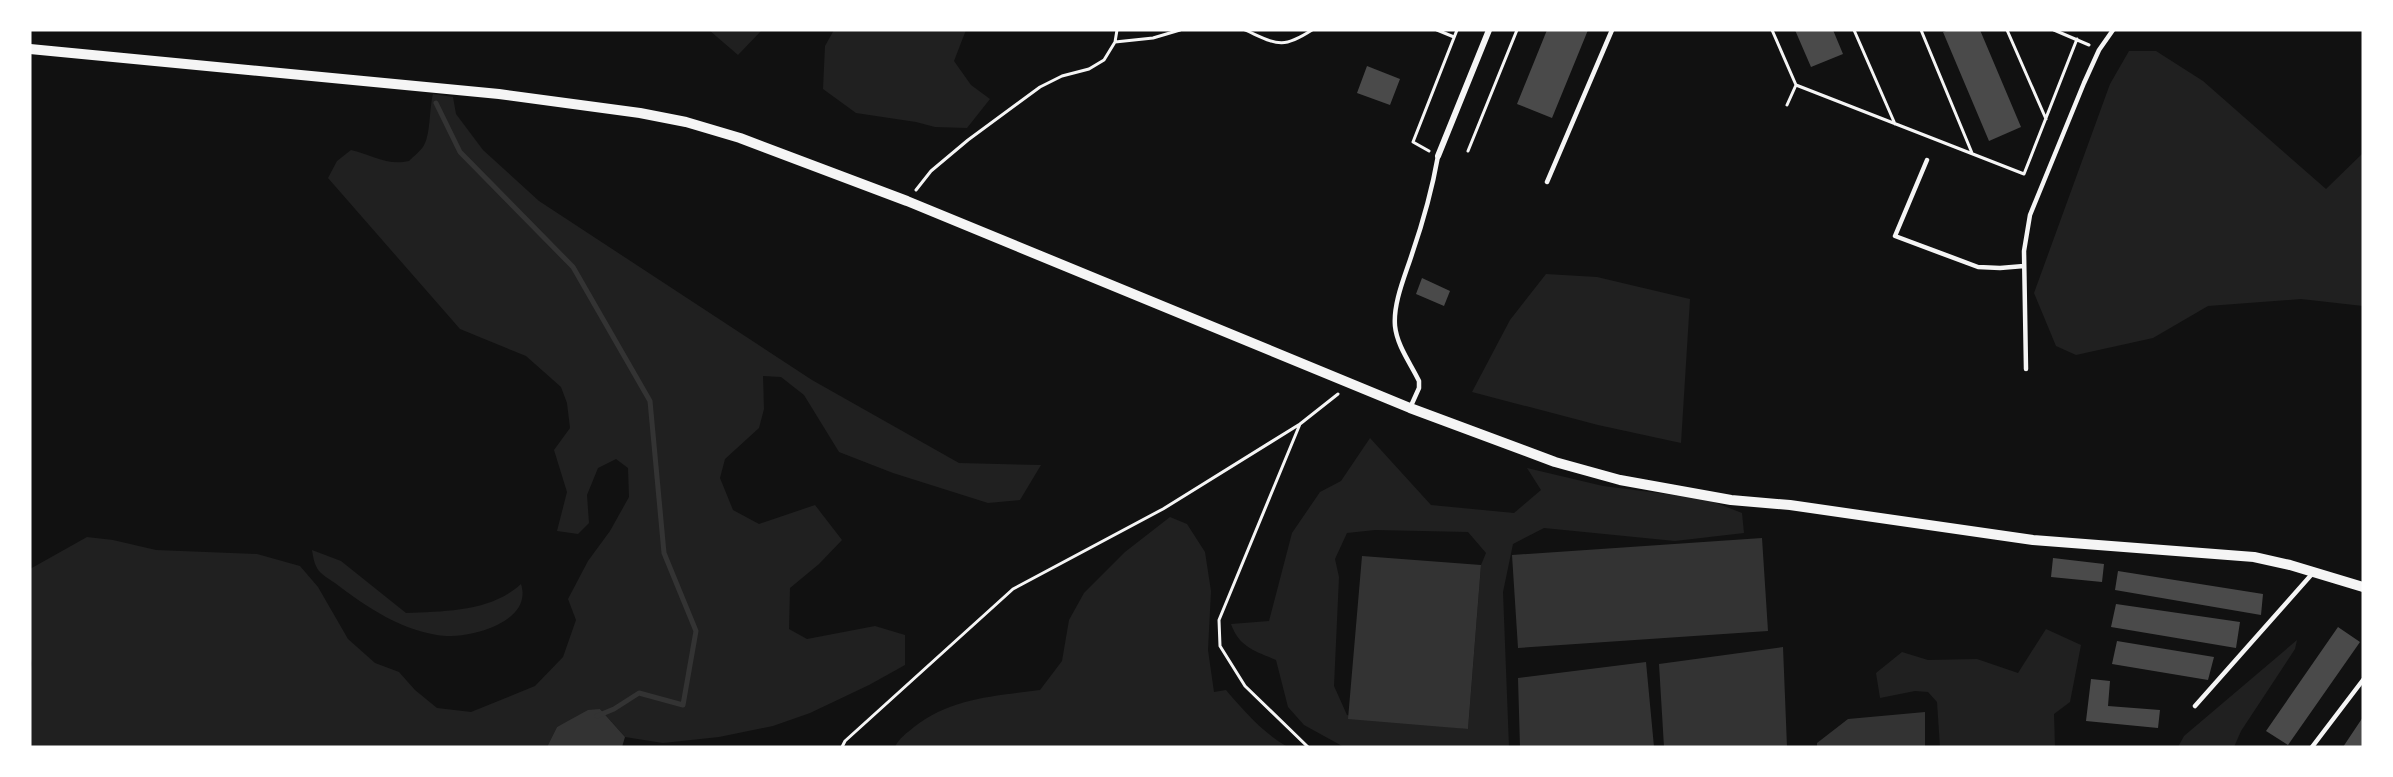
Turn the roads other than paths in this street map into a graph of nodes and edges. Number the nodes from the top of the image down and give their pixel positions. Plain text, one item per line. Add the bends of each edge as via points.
1 (1489, 30) edge
2 (1612, 30) edge
3 (2113, 30) edge
4 (30, 49) edge
5 (1438, 156) joint
6 (1927, 160) dead end
7 (1547, 182) dead end
8 (2024, 266) junction
9 (2026, 369) dead end
10 (1410, 408) junction
11 (2314, 572) junction
12 (2363, 587) edge
13 (2363, 681) edge
14 (2195, 706) dead end
15 (2312, 747) edge

1 - 5 street
2 - 7 lane
3 - 8 lane via 2099,50 2030,215
4 - 10 street via 499,94 686,122 740,138 907,201
5 - 10 lane via 1395,318 1399,343 1419,381
6 - 8 lane via 1895,236 1978,267
8 - 9 lane
10 - 11 street via 1555,462 1620,480 1731,500 2033,540 2254,556
11 - 12 street
11 - 14 lane
13 - 15 lane

